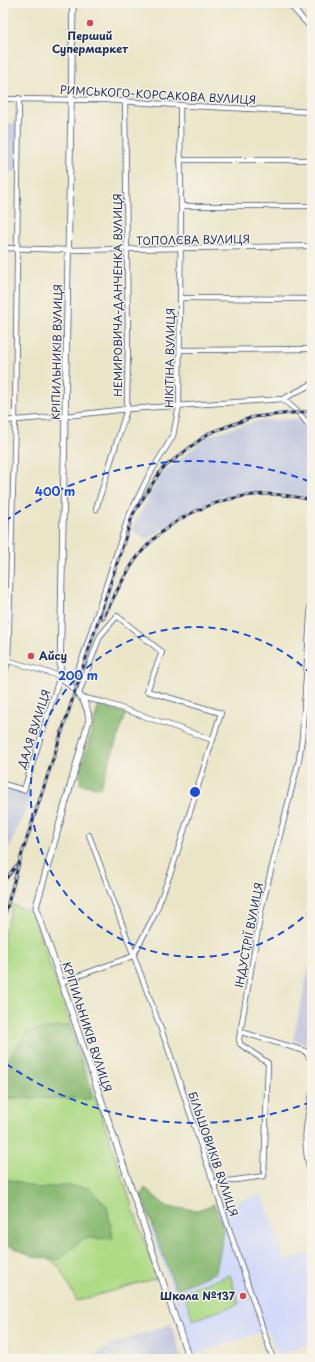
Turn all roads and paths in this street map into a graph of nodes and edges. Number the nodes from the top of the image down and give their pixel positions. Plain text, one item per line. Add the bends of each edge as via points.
1 (73, 3) edge
2 (288, 3) edge
3 (312, 29) edge
4 (19, 98) junction
5 (3, 99) edge
6 (71, 99) junction
7 (125, 101) junction
8 (180, 106) junction
9 (312, 112) edge
10 (180, 160) junction
11 (312, 160) edge
12 (181, 206) junction
13 (312, 206) edge
14 (312, 246) edge
15 (3, 248) edge
16 (18, 248) junction
17 (180, 249) junction
18 (69, 250) junction
19 (126, 250) junction
20 (180, 298) junction
21 (312, 299) edge
22 (312, 349) edge
23 (180, 350) junction
24 (312, 384) edge
25 (283, 399) junction
26 (179, 406) junction
27 (127, 409) junction
28 (66, 416) junction
29 (15, 420) junction
30 (3, 421) edge
31 (312, 429) edge
32 (96, 509) dead end
33 (312, 586) edge
34 (6, 660) edge
35 (60, 676) junction
36 (3, 680) edge
37 (70, 685) junction
38 (79, 693) junction
39 (84, 698) junction
40 (213, 740) junction
41 (3, 784) edge
42 (89, 835) dead end
43 (133, 956) junction
44 (62, 982) junction
45 (241, 1032) junction
46 (312, 1061) edge
47 (312, 1094) edge
48 (312, 1176) edge
49 (214, 1183) junction
50 (189, 1359) edge
51 (274, 1359) edge

1 - 6 street, КРІПИЛЬНИКІВ ВУЛИЦЯ
2 - 3 street
4 - 5 street, РИМСЬКОГО-КОРСАКОВА ВУЛИЦЯ
4 - 6 street, РИМСЬКОГО-КОРСАКОВА ВУЛИЦЯ
4 - 16 street
6 - 7 street, РИМСЬКОГО-КОРСАКОВА ВУЛИЦЯ
6 - 18 street, КРІПИЛЬНИКІВ ВУЛИЦЯ
7 - 8 street, РИМСЬКОГО-КОРСАКОВА ВУЛИЦЯ
7 - 19 street, НЕМИРОВИЧА-ДАНЧЕНКА ВУЛИЦЯ
8 - 9 street, РИМСЬКОГО-КОРСАКОВА ВУЛИЦЯ
8 - 10 street, НІКІТІНА ВУЛИЦЯ
10 - 11 street
10 - 12 street, НІКІТІНА ВУЛИЦЯ
12 - 13 street
12 - 17 street, НІКІТІНА ВУЛИЦЯ
14 - 17 street, ТОПОЛЄВА ВУЛИЦЯ
15 - 16 street, ТОПОЛЄВА ВУЛИЦЯ
16 - 18 street, ТОПОЛЄВА ВУЛИЦЯ
16 - 29 street
17 - 19 street, ТОПОЛЄВА ВУЛИЦЯ
17 - 20 street, НІКІТІНА ВУЛИЦЯ
18 - 19 street, ТОПОЛЄВА ВУЛИЦЯ
18 - 28 street, КРІПИЛЬНИКІВ ВУЛИЦЯ
19 - 27 street, НЕМИРОВИЧА-ДАНЧЕНКА ВУЛИЦЯ
20 - 21 street
20 - 23 street, НІКІТІНА ВУЛИЦЯ
22 - 23 street
23 - 26 street, НІКІТІНА ВУЛИЦЯ
24 - 25 street
25 - 26 street
25 - 31 street
26 - 27 street
26 - 37 street, НІКІТІНА ВУЛИЦЯ via 173,436 148,477 128,518 82,660
27 - 28 street
27 - 32 street, НЕМИРОВИЧА-ДАНЧЕНКА ВУЛИЦЯ
28 - 29 street
28 - 35 street, КРІПИЛЬНИКІВ ВУЛИЦЯ
29 - 30 street
29 - 34 street
33 - 45 street, ІНДУСТРІЇ ВУЛИЦЯ via 301,745 262,906
34 - 35 street
34 - 36 street
35 - 37 street
35 - 41 street, ДАЛЯ ВУЛИЦЯ via 24,790
37 - 38 street
38 - 39 street
38 - 40 street via 100,636 117,616 162,652 147,690 221,713
39 - 40 street via 103,702
39 - 44 street, КРІПИЛЬНИКІВ ВУЛИЦЯ via 88,720 36,907
40 - 43 street via 170,876 155,914
42 - 43 street, БІЛЬШОВИКІВ ВУЛИЦЯ
43 - 44 street
43 - 49 street, БІЛЬШОВИКІВ ВУЛИЦЯ via 168,1048
44 - 50 street, КРІПИЛЬНИКІВ ВУЛИЦЯ
45 - 46 street via 305,1051
45 - 49 street, ІНДУСТРІЇ ВУЛИЦЯ via 240,1044 268,1063 264,1176
47 - 48 street via 304,1150
49 - 51 street, БІЛЬШОВИКІВ ВУЛИЦЯ

